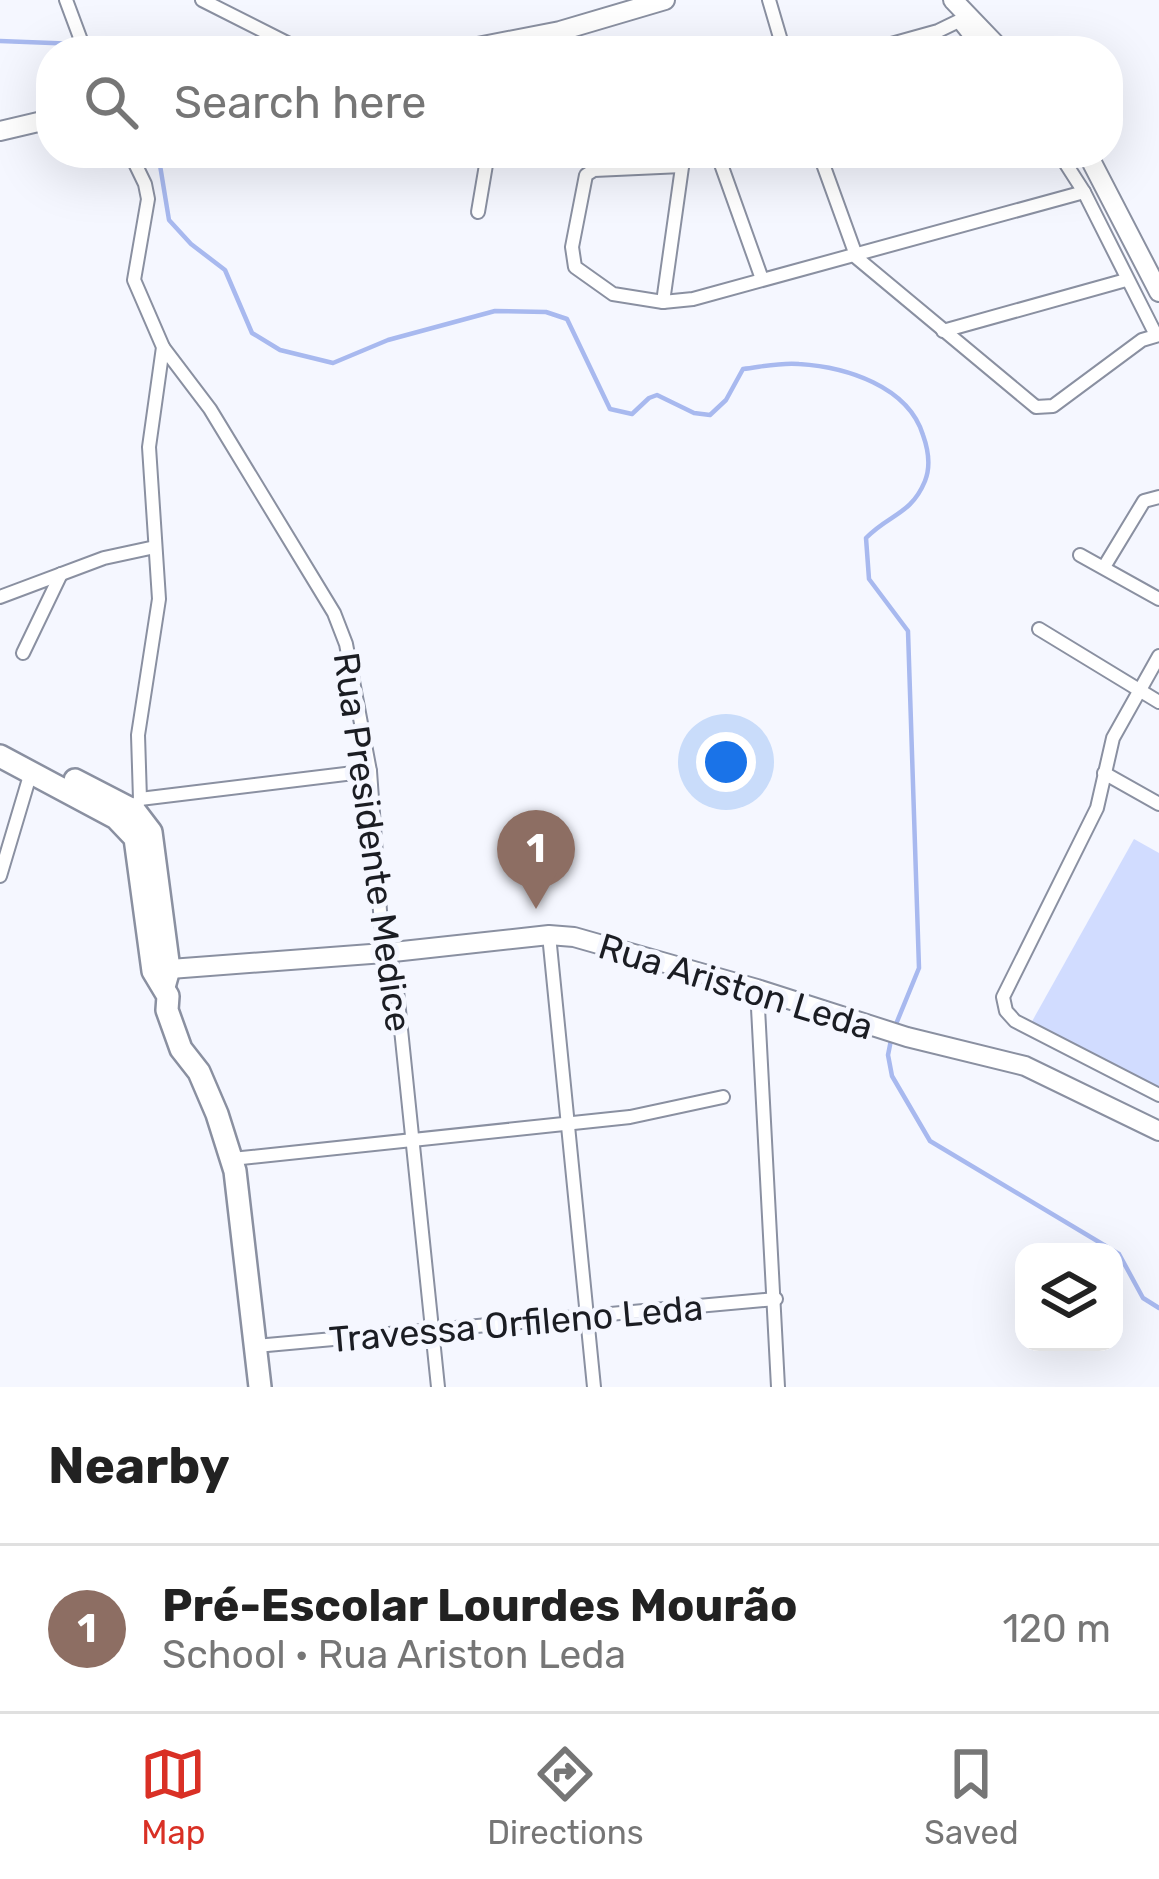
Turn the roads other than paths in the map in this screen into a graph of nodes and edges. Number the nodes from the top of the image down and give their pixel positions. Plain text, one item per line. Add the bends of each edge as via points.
1 (202, 0) edge
2 (665, 0) edge
3 (769, 0) edge
4 (68, 2) edge
5 (963, 9) edge
6 (80, 36) edge
7 (273, 36) edge
8 (572, 36) edge
9 (780, 36) edge
10 (901, 36) edge
11 (988, 36) edge
12 (36, 123) edge
13 (0, 131) edge
14 (138, 168) edge
15 (485, 168) edge
16 (621, 168) edge
17 (682, 168) edge
18 (722, 168) edge
19 (824, 168) edge
20 (1068, 168) edge
21 (1097, 168) edge
22 (1084, 193) junction
23 (478, 212) dead end
24 (854, 254) junction
25 (1154, 262) edge
26 (762, 279) junction
27 (1126, 280) junction
28 (1159, 292) edge
29 (663, 302) junction
30 (943, 331) junction
31 (1157, 335) edge
32 (163, 346) junction
33 (1155, 496) edge
34 (155, 548) junction
35 (1080, 555) dead end
36 (1104, 567) junction
37 (62, 573) junction
38 (0, 597) edge
39 (1159, 599) edge
40 (1039, 629) dead end
41 (23, 653) dead end
42 (1159, 656) edge
43 (1140, 691) junction
44 (1159, 702) edge
45 (0, 742) edge
46 (0, 756) edge
47 (370, 771) junction
48 (31, 772) junction
49 (1104, 773) junction
50 (1159, 804) edge
51 (136, 814) junction
52 (0, 876) edge
53 (550, 935) junction
54 (388, 953) junction
55 (163, 981) junction
56 (757, 988) junction
57 (1159, 1095) edge
58 (723, 1096) dead end
59 (568, 1124) junction
60 (1159, 1131) edge
61 (412, 1142) junction
62 (232, 1159) junction
63 (776, 1299) junction
64 (587, 1318) junction
65 (432, 1333) junction
66 (256, 1346) junction
67 (260, 1387) edge
68 (437, 1387) edge
69 (594, 1387) edge
70 (778, 1387) edge

1 - 7 street
2 - 8 street
3 - 9 street
4 - 6 street
5 - 10 street
5 - 11 street
12 - 13 street
14 - 32 street, Rua Presidente Medice via 148,199 134,280
15 - 23 street
16 - 29 street via 590,172 582,184 572,248 579,272 607,292
17 - 29 street
18 - 26 street
19 - 24 street
20 - 22 street
21 - 25 street
22 - 24 street
22 - 27 street
24 - 26 street
24 - 30 street
25 - 28 street
26 - 29 street
27 - 30 street
27 - 31 street
30 - 31 street via 1045,409
32 - 34 street via 149,447
32 - 47 street, Rua Presidente Medice via 334,614
33 - 36 street via 1144,501
34 - 37 street
34 - 51 street via 159,599 138,735
35 - 36 street
36 - 39 street
37 - 38 street
37 - 41 street
40 - 43 street
42 - 43 street
43 - 44 street
43 - 49 street
45 - 51 main road
46 - 48 main road
47 - 51 street
47 - 54 street, Rua Presidente Medice
48 - 51 main road
48 - 52 street
49 - 50 street
49 - 57 street via 1097,808 1003,997 1015,1021
51 - 55 main road
53 - 54 street, Rua Ariston Leda
53 - 56 street, Rua Ariston Leda
53 - 59 street
54 - 55 street, Rua Ariston Leda
54 - 61 street, Rua Presidente Medice
55 - 62 main road via 181,1049 199,1072
56 - 60 street, Rua Ariston Leda via 1045,1073
56 - 63 street
58 - 59 street
59 - 61 street
59 - 64 street
61 - 62 street
61 - 65 street, Rua Presidente Medice
62 - 66 main road
63 - 64 street, Travessa Orfileno Leda
63 - 70 street
64 - 65 street, Travessa Orfileno Leda
64 - 69 street
65 - 66 street, Travessa Orfileno Leda
65 - 68 street, Rua Presidente Medice
66 - 67 main road

